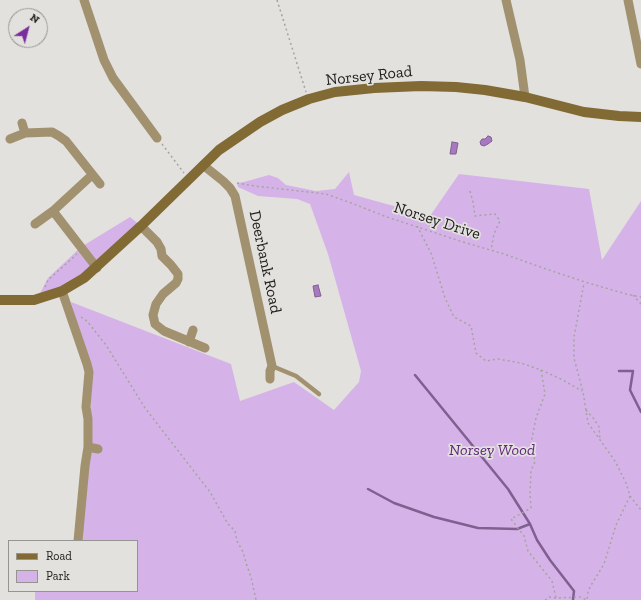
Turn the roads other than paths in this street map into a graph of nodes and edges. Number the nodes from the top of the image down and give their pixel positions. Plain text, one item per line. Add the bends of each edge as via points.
1 (84, 0) edge
2 (506, 0) edge
3 (628, 0) edge
4 (641, 64) edge
5 (525, 97) junction
6 (641, 117) edge
7 (22, 123) dead end
8 (25, 134) junction
9 (157, 138) road end
10 (10, 139) dead end
11 (203, 165) junction
12 (92, 175) junction
13 (100, 184) dead end
14 (53, 211) junction
15 (36, 224) dead end
16 (141, 226) junction
17 (97, 268) junction
18 (62, 291) junction
19 (0, 300) edge
20 (193, 330) dead end
21 (189, 342) junction
22 (205, 348) dead end
23 (272, 366) junction
24 (270, 379) dead end
25 (319, 394) dead end
26 (88, 447) junction
27 (98, 449) dead end
28 (78, 540) edge

1 - 9 street via 104,60 113,78
2 - 5 street via 520,60
3 - 4 street
5 - 6 street, Norsey Road via 584,112
5 - 11 street, Norsey Road via 485,90 421,86 336,92 309,99 260,122 219,150
7 - 8 street
8 - 10 street
8 - 12 street via 52,132 59,136 66,141
11 - 16 street, Norsey Road
11 - 23 street, Deerbank Road via 223,181 235,196
12 - 13 street
12 - 14 street
14 - 15 street
14 - 17 street
16 - 17 street, Norsey Road
16 - 21 street via 157,242 162,256 178,274 176,283 156,304 153,315 155,324
17 - 18 street, Norsey Road
18 - 19 street, Norsey Road via 34,300
18 - 26 street via 89,372 83,406 88,419
20 - 21 street
21 - 22 street
23 - 24 street, Deerbank Road
23 - 25 lane via 296,376
26 - 27 street
26 - 28 street

